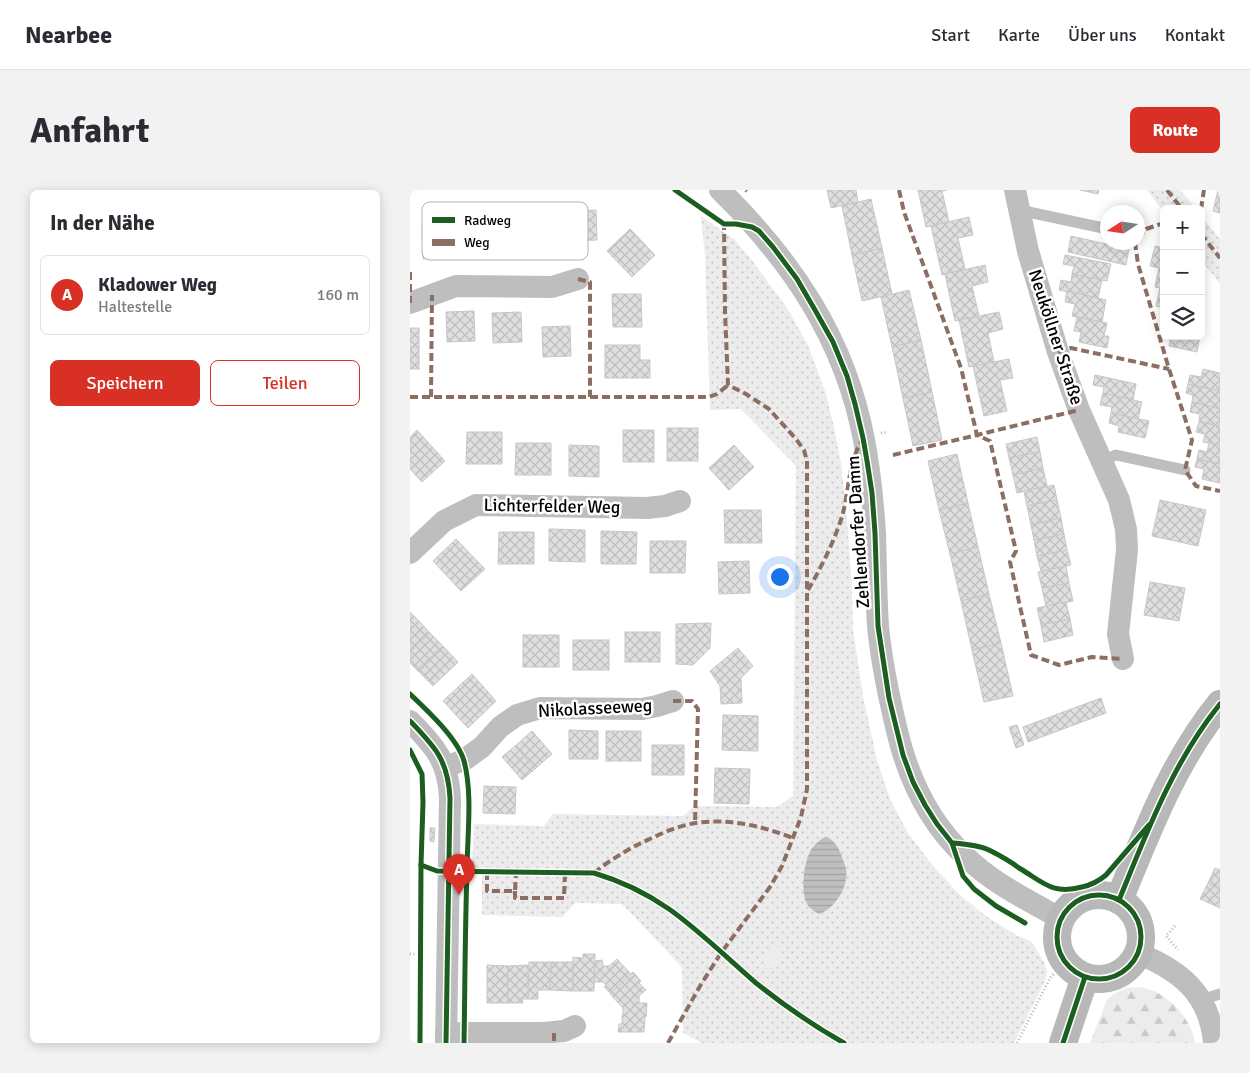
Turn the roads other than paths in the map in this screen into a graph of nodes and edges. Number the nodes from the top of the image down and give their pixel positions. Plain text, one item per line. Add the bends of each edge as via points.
1 (720, 190) edge
2 (742, 198) edge
3 (1017, 200) edge
4 (1100, 226) edge
5 (578, 279) dead end
6 (410, 303) edge
7 (1102, 461) junction
8 (1185, 470) dead end
9 (680, 500) dead end
10 (410, 553) edge
11 (1123, 659) dead end
12 (673, 701) dead end
13 (1220, 704) edge
14 (410, 721) edge
15 (445, 767) junction
16 (1118, 900) junction
17 (1061, 919) junction
18 (1138, 953) junction
19 (1085, 977) junction
20 (1210, 997) edge
21 (575, 1026) dead end
22 (446, 1038) edge
23 (1063, 1043) edge
24 (1214, 1043) edge

1 - 2 street, Zehlendorfer Damm
2 - 17 street, Zehlendorfer Damm via 797,279 833,342 847,376 863,438 872,493 878,626 889,698 913,782 937,824 980,870
3 - 4 lane, Neuköllner Straße
3 - 7 street, Neuköllner Straße via 1028,251 1058,352 1078,410
5 - 6 street via 552,286 456,286
7 - 8 lane via 1116,455
7 - 11 street, Neuköllner Straße via 1119,500 1126,529 1127,550 1118,634
9 - 10 street, Lichterfelder Weg via 647,508 476,505 444,521
12 - 15 street, Nikolasseeweg via 642,709 540,708 517,715 500,727 482,747 464,760
13 - 16 main road via 1183,756 1149,825
14 - 15 street via 429,741
15 - 22 street via 450,798
16 - 17 main road via 1106,896 1079,900
16 - 18 main road via 1136,918 1141,941
17 - 19 main road via 1057,933 1063,960
18 - 19 main road via 1122,973 1097,980
18 - 20 street via 1156,960
19 - 23 main road
20 - 24 street
21 - 22 street via 544,1033

